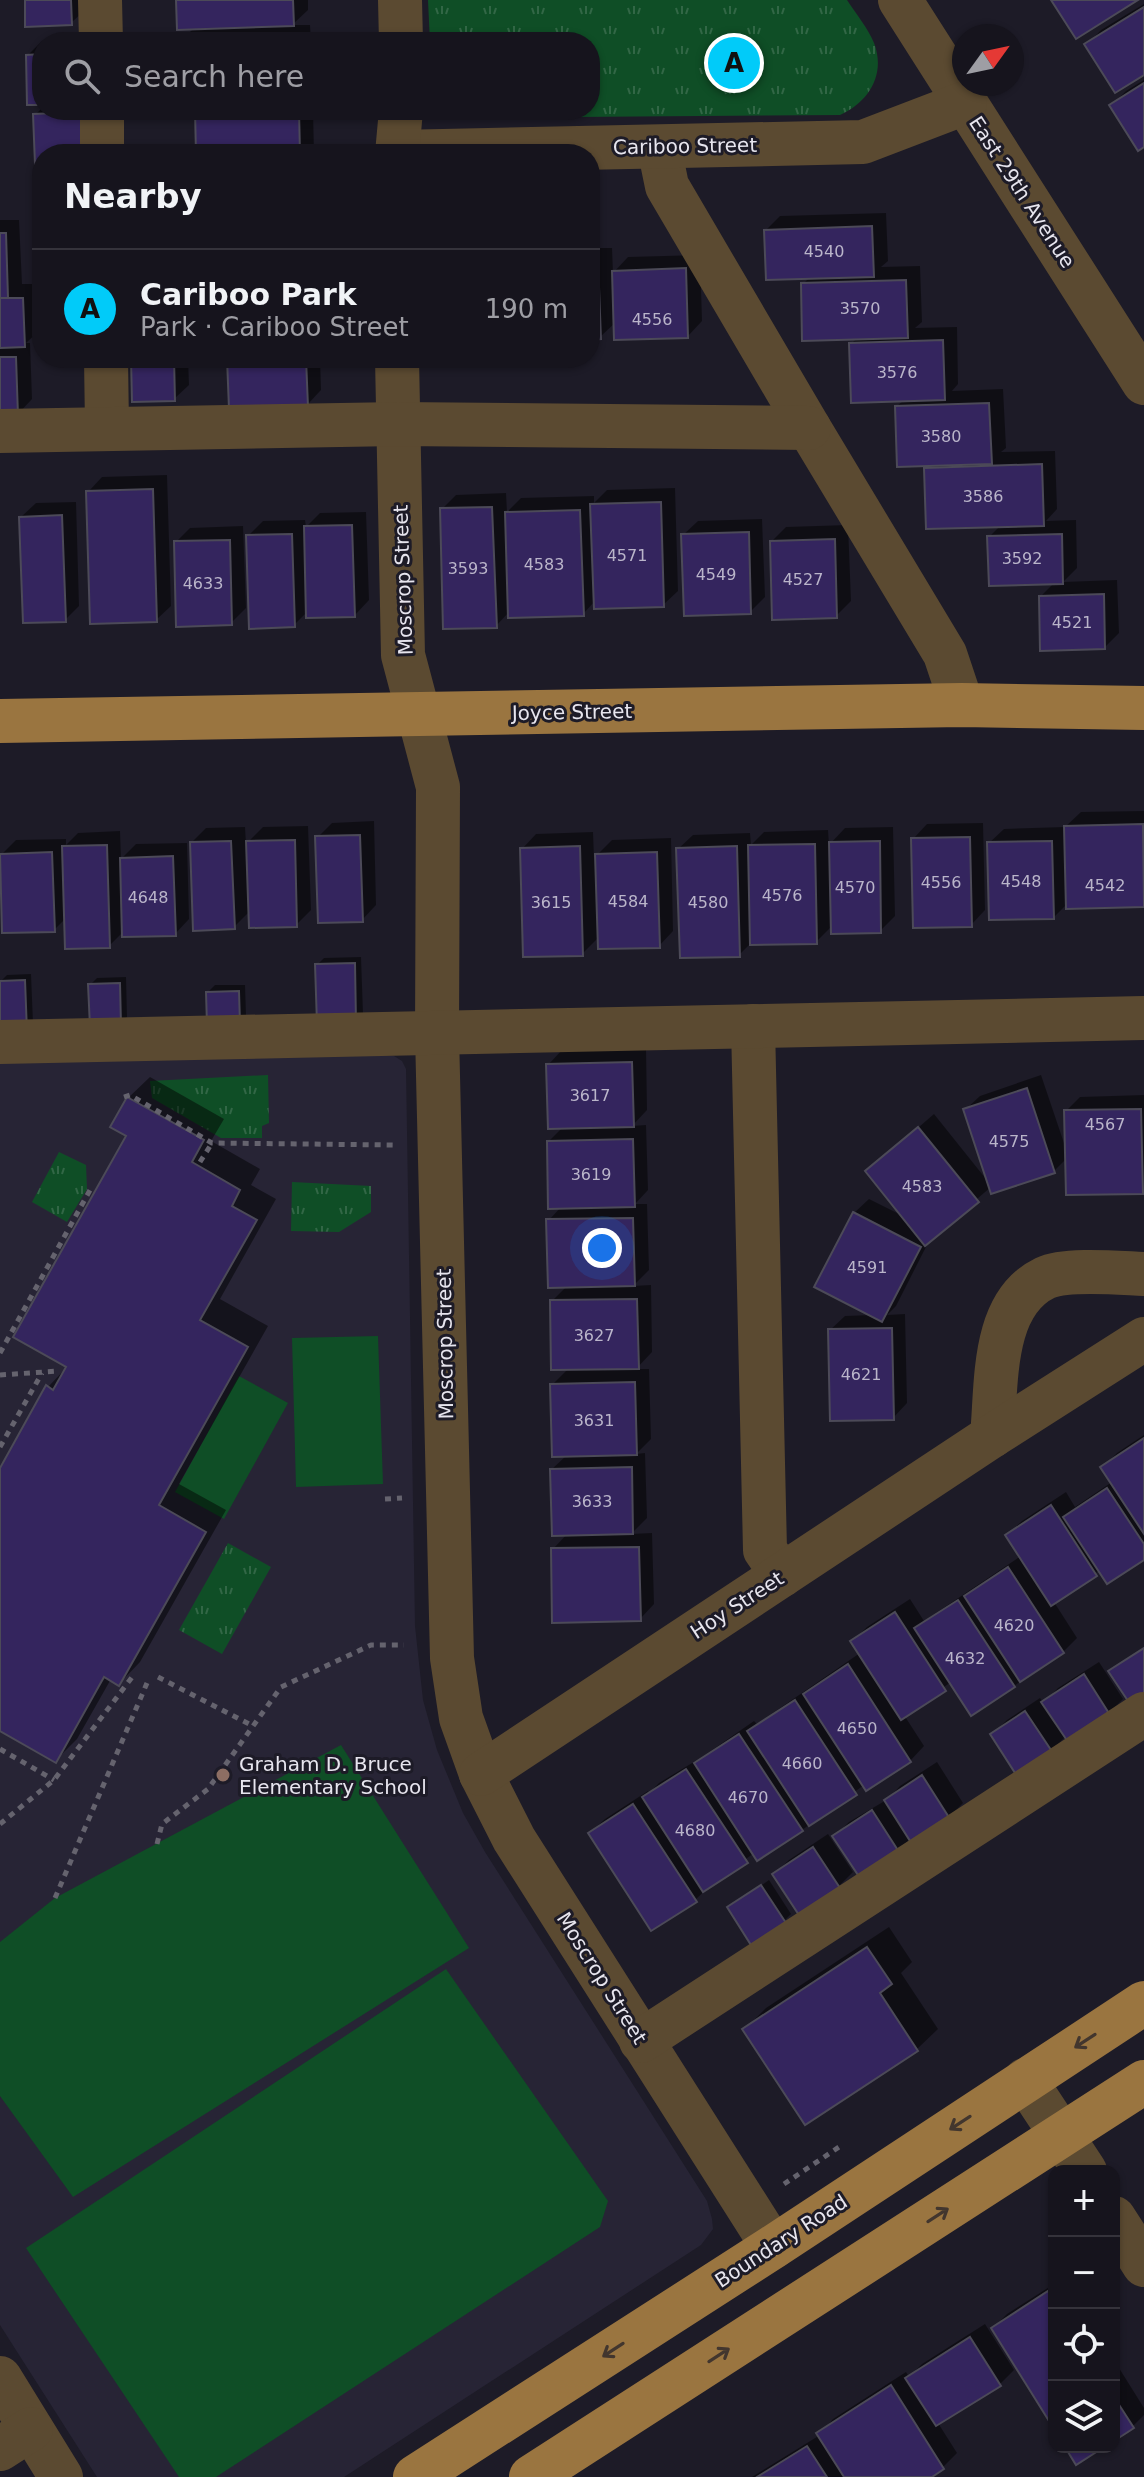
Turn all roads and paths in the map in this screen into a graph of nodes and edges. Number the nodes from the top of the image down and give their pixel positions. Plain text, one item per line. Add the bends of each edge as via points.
1 (100, 0) edge
2 (400, 0) edge
3 (900, 0) edge
4 (101, 32) edge
5 (401, 32) edge
6 (965, 103) junction
7 (102, 120) edge
8 (398, 139) edge
9 (102, 144) edge
10 (561, 144) edge
11 (600, 145) edge
12 (659, 147) junction
13 (106, 368) edge
14 (397, 368) edge
15 (1144, 383) edge
16 (398, 424) junction
17 (107, 427) junction
18 (809, 428) junction
19 (0, 431) edge
20 (962, 705) junction
21 (1144, 708) edge
22 (419, 714) junction
23 (0, 721) edge
24 (1144, 1018) edge
25 (753, 1026) junction
26 (437, 1034) junction
27 (0, 1042) edge
28 (124, 1097) dead end
29 (212, 1143) junction
30 (395, 1145) dead end
31 (200, 1162) dead end
32 (90, 1190) dead end
33 (1144, 1274) edge
34 (1144, 1339) edge
35 (0, 1353) edge
36 (59, 1371) dead end
37 (42, 1373) junction
38 (0, 1375) edge
39 (992, 1436) junction
40 (0, 1447) edge
41 (402, 1498) dead end
42 (385, 1499) dead end
43 (782, 1575) junction
44 (404, 1645) dead end
45 (133, 1676) dead end
46 (158, 1677) dead end
47 (147, 1683) dead end
48 (1144, 1714) edge
49 (253, 1726) junction
50 (0, 1749) edge
51 (481, 1774) junction
52 (54, 1780) junction
53 (0, 1824) edge
54 (157, 1844) dead end
55 (55, 1898) dead end
56 (1144, 2003) edge
57 (641, 2041) junction
58 (1025, 2080) junction
59 (1144, 2082) edge
60 (1062, 2135) junction
61 (1081, 2165) edge
62 (1120, 2227) edge
63 (773, 2247) junction
64 (1144, 2265) edge
65 (0, 2378) edge
66 (16, 2439) edge
67 (61, 2477) edge
68 (415, 2477) edge
69 (531, 2477) edge

1 - 4 street
2 - 5 street
3 - 6 street, East 29th Avenue
6 - 12 street, Cariboo Street via 863,142
6 - 15 street, East 29th Avenue
7 - 9 street
8 - 10 street, Cariboo Street
11 - 12 street, Cariboo Street
12 - 18 street via 667,186
13 - 17 street
14 - 16 street, Moscrop Street
16 - 17 street
16 - 18 street
16 - 22 street, Moscrop Street via 403,655
17 - 19 street
18 - 20 street via 945,654
20 - 21 main road, Joyce Street
20 - 22 main road, Joyce Street
22 - 23 main road, Joyce Street
22 - 26 street, Moscrop Street via 438,787
24 - 25 street
25 - 26 street
25 - 43 street via 765,1550
26 - 27 street
26 - 51 street, Moscrop Street via 452,1658 461,1718
28 - 29 path via 130,1095
29 - 30 path
29 - 31 path
32 - 35 path
33 - 39 street via 1077,1272 1046,1277 1017,1299 1003,1327
34 - 39 street, Hoy Street
36 - 37 path
37 - 38 path
37 - 40 path
39 - 43 street, Hoy Street
41 - 42 path
43 - 51 street, Hoy Street
44 - 49 path via 371,1645 281,1687
45 - 52 path
46 - 49 path
47 - 55 path
48 - 57 street
49 - 54 path via 208,1789 162,1824
50 - 52 path
51 - 57 street, Moscrop Street via 514,1839
52 - 53 path
56 -> 58 main road, Boundary Road
57 - 63 street, Moscrop Street
58 - 60 street
58 -> 63 main road, Boundary Road
59 - 60 main road
60 - 61 street
69 -> 60 main road
62 - 64 street
63 -> 68 main road, Boundary Road
65 - 66 street
66 - 67 street

